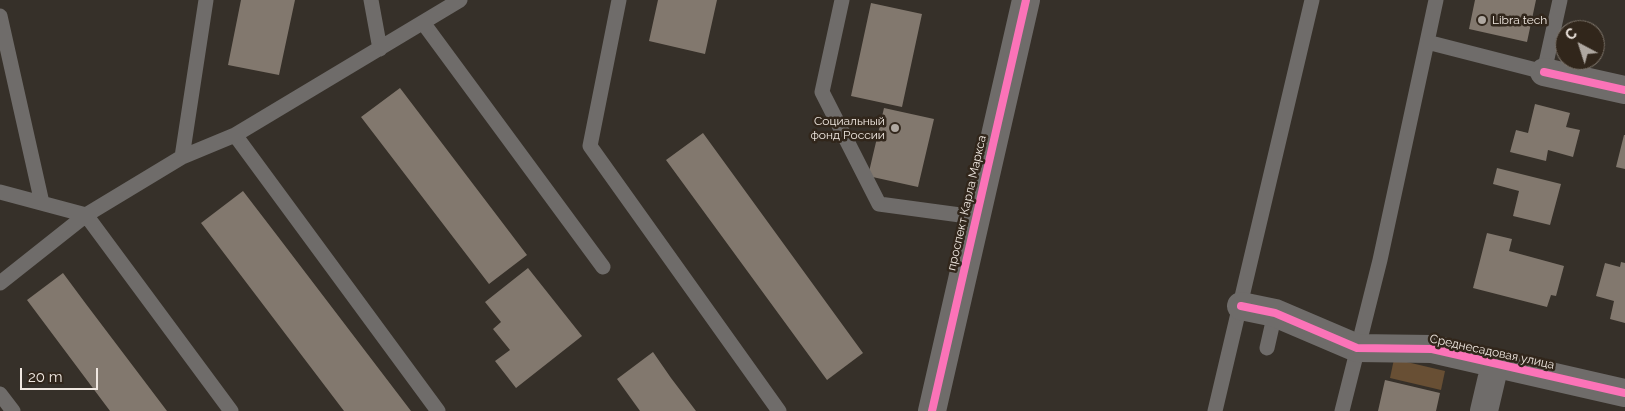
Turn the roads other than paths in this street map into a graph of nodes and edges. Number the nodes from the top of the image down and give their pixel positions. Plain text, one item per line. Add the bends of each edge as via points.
1 (206, 0) edge
2 (371, 0) edge
3 (460, 0) edge
4 (619, 0) edge
5 (842, 0) edge
6 (1026, 0) edge
7 (1312, 0) edge
8 (1436, 0) edge
9 (1560, 0) edge
10 (0, 16) edge
11 (424, 24) junction
12 (1427, 42) junction
13 (380, 49) junction
14 (1544, 72) junction
15 (1625, 90) edge
16 (236, 134) junction
17 (182, 157) junction
18 (0, 192) edge
19 (42, 203) junction
20 (86, 215) junction
21 (975, 217) junction
22 (603, 267) dead end
23 (0, 283) edge
24 (1241, 306) junction
25 (1274, 313) junction
26 (1267, 348) dead end
27 (1357, 348) junction
28 (1495, 364) junction
29 (1625, 393) edge
30 (0, 394) edge
31 (13, 411) edge
32 (231, 411) edge
33 (438, 411) edge
34 (779, 411) edge
35 (932, 411) edge
36 (1215, 411) edge
37 (1342, 411) edge
38 (1484, 411) edge

1 - 17 lane
2 - 13 lane
3 - 11 lane
4 - 34 lane via 590,146
5 - 21 lane via 822,92 879,204
6 - 21 street, проспект Карла Маркса
7 - 24 lane
8 - 12 lane
9 - 14 lane
10 - 19 lane
11 - 13 lane
11 - 22 lane
12 - 14 lane
12 - 27 lane via 1380,260
13 - 16 lane
14 - 15 street
16 - 17 lane
16 - 33 lane
17 - 20 lane
18 - 19 lane
19 - 20 lane
20 - 23 lane
20 - 32 lane
21 - 35 street, проспект Карла Маркса
24 - 25 street, Среднесадовая улица
24 - 36 lane
25 - 26 lane
25 - 27 street, Среднесадовая улица
27 - 28 street, Среднесадовая улица via 1432,349
27 - 37 lane
28 - 29 street, Среднесадовая улица
28 - 38 street
30 - 31 lane

